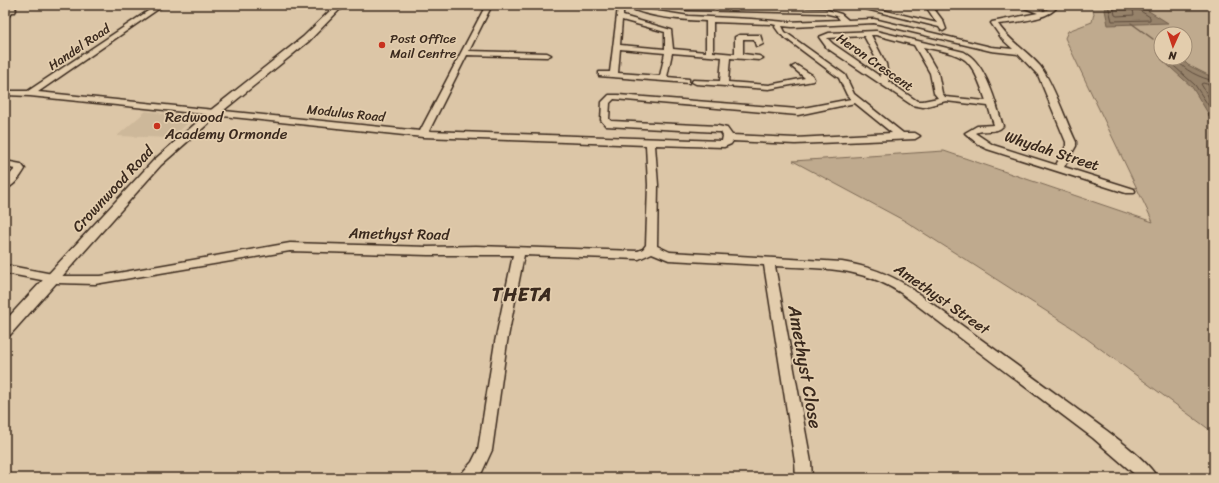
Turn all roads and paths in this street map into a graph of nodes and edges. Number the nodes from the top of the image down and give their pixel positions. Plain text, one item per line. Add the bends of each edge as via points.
1 (161, 5) edge
2 (330, 5) edge
3 (340, 5) edge
4 (489, 5) edge
5 (629, 5) edge
6 (670, 5) edge
7 (854, 5) edge
8 (928, 5) edge
9 (1020, 5) edge
10 (1055, 5) edge
11 (12, 7) edge
12 (725, 7) edge
13 (620, 8) dead end
14 (795, 8) edge
15 (1044, 13) junction
16 (5, 17) edge
17 (619, 17) junction
18 (700, 19) junction
19 (709, 20) junction
20 (846, 22) junction
21 (783, 23) junction
22 (942, 26) junction
23 (866, 33) junction
24 (708, 37) junction
25 (947, 38) junction
26 (962, 42) junction
27 (917, 43) junction
28 (760, 44) dead end
29 (617, 47) junction
30 (293, 50) junction
31 (669, 51) junction
32 (951, 51) junction
33 (1018, 52) junction
34 (465, 53) junction
35 (710, 54) junction
36 (547, 55) dead end
37 (726, 55) junction
38 (739, 56) junction
39 (759, 58) dead end
40 (796, 67) dead end
41 (602, 74) dead end
42 (614, 75) junction
43 (663, 79) junction
44 (686, 81) dead end
45 (696, 82) dead end
46 (885, 83) junction
47 (724, 84) junction
48 (5, 94) edge
49 (30, 94) junction
50 (943, 99) junction
51 (857, 100) junction
52 (991, 104) junction
53 (215, 112) junction
54 (423, 134) junction
55 (902, 136) junction
56 (915, 136) dead end
57 (728, 138) junction
58 (648, 142) junction
59 (5, 164) edge
60 (1059, 168) junction
61 (5, 186) edge
62 (1130, 191) dead end
63 (651, 248) junction
64 (519, 251) junction
65 (769, 263) junction
66 (5, 269) edge
67 (53, 278) junction
68 (5, 331) edge
69 (467, 478) edge
70 (804, 478) edge
71 (1149, 478) edge

1 - 49 street, Handel Road
2 - 30 main road, Crownwood Road
3 - 30 main road, Crownwood Road
4 - 34 street
5 - 18 street via 672,18
6 - 12 street via 684,8
7 - 22 street
8 - 22 street
9 - 15 street
10 - 15 street via 1053,9
11 - 16 street
12 - 14 street
13 - 17 street
14 - 20 street via 834,13
15 - 33 street via 1030,18 994,23
17 - 29 street
17 - 31 street via 667,30 670,34
18 - 19 street
18 - 24 street via 703,31
19 - 21 street
19 - 24 street
20 - 21 street via 806,26
20 - 25 street via 877,22
21 - 51 street via 778,27 782,33 842,77 848,91
22 - 25 street
23 - 27 street, Heron Crescent via 878,33
23 - 46 street via 884,67
23 - 46 street, Heron Crescent via 823,38 830,46
24 - 35 street
25 - 26 street
26 - 32 street
26 - 33 street
27 - 32 street, Heron Crescent
27 - 50 street via 934,73 938,93
28 - 38 street via 757,37 739,37
29 - 31 street
29 - 42 street
30 - 53 main road, Crownwood Road
31 - 35 street
31 - 43 street
32 - 52 street via 967,57 982,78
33 - 60 street via 1042,75 1071,141 1071,146
34 - 36 street
34 - 54 street
35 - 37 street
37 - 38 street
37 - 47 street
38 - 39 street
40 - 47 street via 810,79 774,87
41 - 42 street
42 - 43 street
43 - 44 street
45 - 47 street
46 - 50 street, Heron Crescent via 915,104
48 - 49 street, Modulus Road
49 - 53 street, Modulus Road
50 - 52 street, Heron Crescent
51 - 55 street
51 - 57 street via 798,112 618,97 612,97 606,102 605,120 609,124 718,129 727,133
52 - 60 street, Whydah Street via 999,127 980,128 969,133 987,145
53 - 54 street, Modulus Road
53 - 67 main road, Crownwood Road via 153,167
54 - 58 street, Modulus Road
55 - 56 street
55 - 57 street via 795,141
57 - 58 street, Modulus Road via 728,142 718,144
58 - 63 street via 653,154
59 - 61 street via 18,166 20,169
60 - 62 street, Whydah Street
63 - 64 street, Amethyst Road via 647,252 632,255
63 - 65 street, Amethyst Street via 669,256
64 - 67 street, Amethyst Road via 290,247 101,280
64 - 69 street via 501,342 485,450 477,467
65 - 70 street, Amethyst Close
65 - 71 street, Amethyst Street via 858,268 892,281 1098,433
66 - 67 street, Amethyst Road
67 - 68 main road, Crownwood Road

